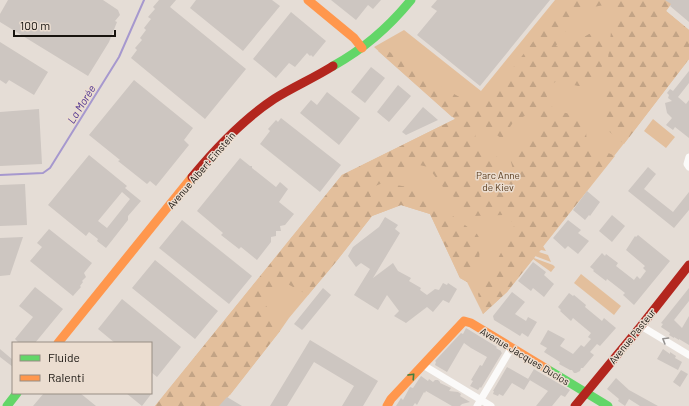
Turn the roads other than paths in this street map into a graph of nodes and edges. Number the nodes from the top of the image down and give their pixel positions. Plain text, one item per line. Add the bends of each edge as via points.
1 (308, 0) edge
2 (411, 0) edge
3 (362, 48) junction
4 (689, 157) edge
5 (689, 167) edge
6 (689, 265) edge
7 (641, 326) junction
8 (59, 342) edge
9 (512, 347) junction
10 (689, 355) edge
11 (423, 365) junction
12 (586, 393) junction
13 (16, 394) edge
14 (479, 403) edge
15 (6, 406) edge
16 (387, 406) edge
17 (492, 406) edge
18 (575, 406) edge
19 (608, 406) edge

1 - 3 street via 354,38
2 - 3 street, Avenue Albert Einstein via 397,17
3 - 8 street, Avenue Albert Einstein via 264,106 229,135
4 - 5 street
6 - 7 street, Avenue Pasteur
10 -> 7 street
7 - 12 street, Avenue Pasteur
9 - 11 street, Avenue Jacques Duclos via 464,321
9 - 12 street, Avenue Jacques Duclos
9 - 14 street
11 - 14 street
16 -> 11 street
12 - 18 street, Avenue Pasteur
12 - 19 street, Avenue Jacques Duclos
13 - 15 street
14 - 17 street

